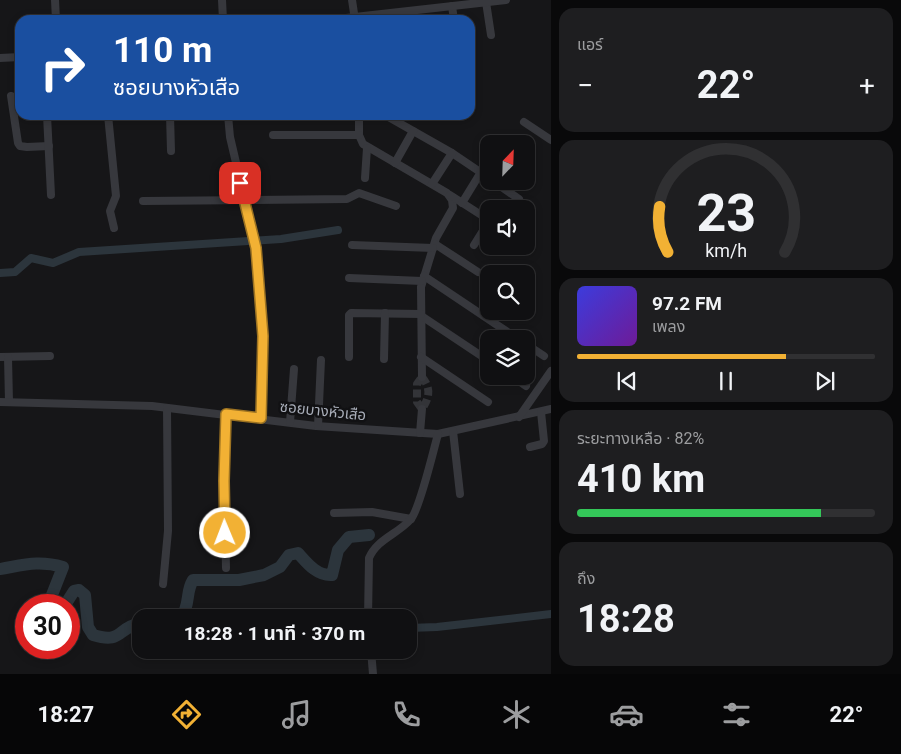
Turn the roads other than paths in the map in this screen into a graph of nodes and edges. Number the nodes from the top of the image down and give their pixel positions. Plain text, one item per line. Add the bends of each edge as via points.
1 (55, 0) edge
2 (222, 0) edge
3 (352, 0) edge
4 (506, 0) edge
5 (486, 2) junction
6 (452, 6) junction
7 (420, 10) junction
8 (56, 15) edge
9 (223, 15) edge
10 (354, 15) edge
11 (383, 15) edge
12 (420, 15) edge
13 (453, 15) edge
14 (491, 35) dead end
15 (15, 57) edge
16 (0, 58) edge
17 (11, 96) dead end
18 (47, 120) edge
19 (108, 120) edge
20 (170, 120) edge
21 (228, 120) edge
22 (359, 120) edge
23 (394, 120) edge
24 (524, 122) dead end
25 (413, 131) junction
26 (274, 134) dead end
27 (359, 135) junction
28 (551, 140) edge
29 (49, 146) junction
30 (367, 148) junction
31 (171, 151) dead end
32 (452, 153) junction
33 (395, 163) junction
34 (480, 171) edge
35 (480, 174) edge
36 (365, 178) dead end
37 (432, 184) junction
38 (506, 190) edge
39 (447, 193) junction
40 (51, 195) dead end
41 (244, 199) junction
42 (519, 199) dead end
43 (143, 201) dead end
44 (462, 203) junction
45 (396, 206) dead end
46 (480, 214) edge
47 (114, 228) dead end
48 (480, 235) edge
49 (352, 245) dead end
50 (474, 245) dead end
51 (434, 246) junction
52 (478, 272) dead end
53 (349, 278) dead end
54 (423, 279) junction
55 (384, 313) junction
56 (420, 315) junction
57 (504, 330) edge
58 (535, 350) edge
59 (480, 355) edge
60 (50, 356) dead end
61 (544, 356) dead end
62 (4, 357) edge
63 (349, 357) dead end
64 (421, 358) junction
65 (384, 359) dead end
66 (321, 360) dead end
67 (294, 369) dead end
68 (551, 371) edge
69 (422, 377) tunnel mouth
70 (0, 402) edge
71 (9, 402) junction
72 (488, 402) dead end
73 (168, 408) junction
74 (422, 409) dead end
75 (551, 409) edge
76 (541, 412) junction
77 (226, 414) junction
78 (519, 417) junction
79 (261, 418) junction
80 (290, 422) junction
81 (318, 426) junction
82 (453, 432) junction
83 (420, 433) junction
84 (438, 434) junction
85 (530, 447) dead end
86 (460, 494) dead end
87 (334, 513) dead end
88 (411, 519) junction
89 (226, 568) dead end
90 (163, 584) dead end
91 (368, 609) edge
92 (372, 659) edge
93 (373, 674) edge

1 - 8 street
2 - 9 street
3 - 10 street
4 - 5 street
5 - 6 street
5 - 14 street
6 - 7 street
6 - 13 street
7 - 11 street
7 - 12 street
15 - 16 street
17 - 29 street via 20,146
18 - 29 street
19 - 47 street via 116,196 110,211
20 - 31 street
21 - 41 street
22 - 27 street
23 - 25 street
24 - 28 street
25 - 32 street
25 - 33 street
26 - 27 street
27 - 30 street
29 - 40 street
30 - 33 street
30 - 36 street
32 - 34 street
32 - 37 street
33 - 37 street
35 - 44 street
37 - 39 street
38 - 42 street
39 - 44 street
39 - 51 street via 452,200 452,208
41 - 43 street
41 - 45 street via 347,199 359,193
41 - 79 street via 256,248 263,336
44 - 46 street
48 - 50 street
49 - 51 street
51 - 52 street
51 - 54 street
53 - 54 street
54 - 56 street
54 - 57 street
55 - 56 street
55 - 63 street via 354,312 349,315
55 - 65 street
56 - 59 street
56 - 64 street
58 - 61 street
60 - 62 street
62 - 71 street
64 - 69 street
64 - 72 street
66 - 81 street
67 - 80 street
68 - 78 street
70 - 71 street, ซอยบางหัวเสือ
71 - 73 street, ซอยบางหัวเสือ
73 - 77 street, ซอยบางหัวเสือ
73 - 90 street via 168,531
74 - 83 street
75 - 76 street, ซอยบางหัวเสือ
76 - 78 street, ซอยบางหัวเสือ
76 - 85 street via 544,441
77 - 79 street, ซอยบางหัวเสือ
77 - 89 street
78 - 82 street, ซอยบางหัวเสือ
79 - 80 street, ซอยบางหัวเสือ
80 - 81 street, ซอยบางหัวเสือ
81 - 83 street, ซอยบางหัวเสือ
82 - 84 street, ซอยบางหัวเสือ
82 - 86 street
83 - 84 street, ซอยบางหัวเสือ
84 - 88 street
87 - 88 street via 372,512
88 - 91 street via 372,551 369,558
92 - 93 street

